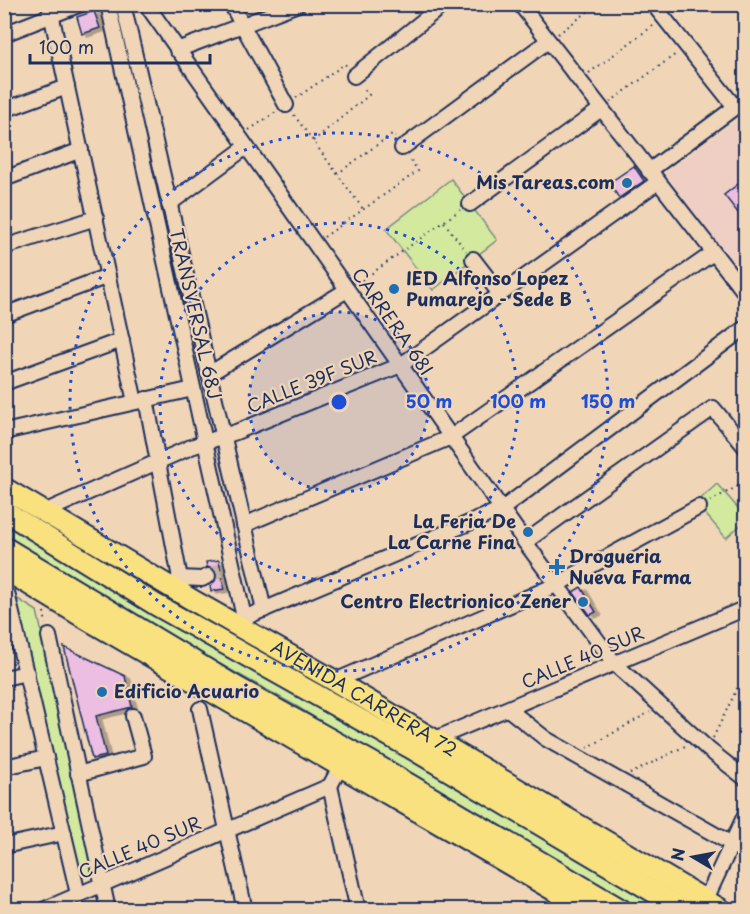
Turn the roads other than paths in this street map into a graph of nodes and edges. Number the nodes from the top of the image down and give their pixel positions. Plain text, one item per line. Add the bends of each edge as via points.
1 (81, 4) edge
2 (108, 4) edge
3 (123, 4) edge
4 (146, 4) edge
5 (231, 4) edge
6 (298, 4) edge
7 (444, 4) edge
8 (520, 4) edge
9 (653, 4) edge
10 (51, 10) edge
11 (242, 25) junction
12 (4, 34) edge
13 (548, 41) junction
14 (177, 50) junction
15 (354, 76) dead end
16 (67, 87) junction
17 (740, 103) edge
18 (286, 105) road end
19 (601, 109) junction
20 (4, 110) edge
21 (246, 147) junction
22 (402, 148) dead end
23 (81, 150) junction
24 (653, 176) junction
25 (4, 179) edge
26 (169, 204) junction
27 (470, 204) road end
28 (96, 219) junction
29 (4, 247) edge
30 (713, 253) junction
31 (473, 259) road end
32 (108, 276) junction
33 (348, 290) junction
34 (500, 294) junction
35 (746, 294) edge
36 (4, 315) edge
37 (746, 327) edge
38 (122, 340) junction
39 (400, 365) junction
40 (209, 374) junction
41 (4, 383) edge
42 (193, 389) junction
43 (141, 401) junction
44 (4, 432) edge
45 (224, 436) junction
46 (451, 438) junction
47 (205, 442) junction
48 (746, 448) edge
49 (157, 461) junction
50 (4, 488) edge
51 (699, 507) road end
52 (502, 509) junction
53 (4, 511) edge
54 (44, 512) junction
55 (244, 525) junction
56 (72, 528) junction
57 (525, 542) junction
58 (4, 547) edge
59 (4, 569) edge
60 (99, 569) junction
61 (216, 572) junction
62 (4, 580) edge
63 (556, 585) junction
64 (185, 591) junction
65 (746, 608) edge
66 (264, 610) junction
67 (245, 625) junction
68 (49, 636) dead end
69 (615, 664) junction
70 (27, 673) junction
71 (4, 678) edge
72 (335, 681) junction
73 (200, 709) dead end
74 (508, 709) junction
75 (133, 716) dead end
76 (435, 740) junction
77 (46, 758) junction
78 (341, 765) junction
79 (4, 768) edge
80 (78, 774) junction
81 (746, 779) edge
82 (330, 786) junction
83 (500, 800) junction
84 (746, 813) edge
85 (588, 829) junction
86 (227, 830) junction
87 (64, 833) junction
88 (731, 844) junction
89 (4, 846) edge
90 (519, 847) junction
91 (746, 852) edge
92 (102, 884) junction
93 (78, 894) junction
94 (570, 899) junction
95 (709, 906) edge
96 (43, 909) edge
97 (108, 909) edge
98 (245, 909) edge
99 (358, 909) edge
100 (588, 909) edge
101 (622, 909) edge
102 (684, 909) edge

1 - 10 street
2 - 42 street, TRANSVERSAL 68J
3 - 26 street, TRANSVERSAL 68J
4 - 14 street, CARRERA 68I
5 - 11 street
6 - 11 street
7 - 15 street
8 - 13 street
9 - 17 street
10 - 12 street
10 - 16 street
11 - 14 street
11 - 18 street
13 - 19 street
13 - 22 street
14 - 21 street, CARRERA 68I
16 - 20 street
16 - 23 street
17 - 24 street, CALLE 39F SUR
19 - 24 street
19 - 27 street
21 - 26 street
21 - 33 street, CARRERA 68I
23 - 25 street
23 - 28 street
24 - 30 street
24 - 34 street, CALLE 39F SUR
26 - 40 street, TRANSVERSAL 68J
28 - 29 street
28 - 32 street
30 - 35 street
30 - 46 street
31 - 34 street
32 - 36 street
32 - 38 street
33 - 39 street, CARRERA 68I
33 - 40 street
34 - 39 street, CALLE 39F SUR
37 - 52 street
38 - 41 street
38 - 43 street
39 - 45 street, CALLE 39F SUR
39 - 46 street, CARRERA 68I
40 - 45 street, TRANSVERSAL 68J
42 - 43 street
42 - 47 street, TRANSVERSAL 68J
43 - 44 street
43 - 49 street
45 - 47 street, CALLE 39F SUR
45 - 55 street, TRANSVERSAL 68J
46 - 52 street, CARRERA 68I
46 - 55 street
47 - 49 street, CALLE 39F SUR
47 - 61 street, TRANSVERSAL 68J
48 - 57 street via 713,408
49 - 54 street, CALLE 39F SUR
49 - 64 street
50 - 54 highway, AVENIDA CARRERA 72
51 - 63 street
52 - 57 street, CARRERA 68I
52 - 66 street
53 - 60 highway, AVENIDA CARRERA 72
54 - 56 highway, AVENIDA CARRERA 72
55 - 66 street, TRANSVERSAL 68J
56 - 60 highway
56 - 64 highway, AVENIDA CARRERA 72
57 - 63 street, CARRERA 68I
58 - 90 highway via 238,688
59 - 78 highway
60 - 83 highway, AVENIDA CARRERA 72
61 - 64 street
61 - 64 street
61 - 67 street, TRANSVERSAL 68J
62 - 70 street
63 - 69 street, CARRERA 68I
63 - 72 street
64 - 67 highway, AVENIDA CARRERA 72
65 - 69 street, CALLE 40 SUR
66 - 67 street
67 - 72 highway, AVENIDA CARRERA 72
68 - 80 street
69 - 74 street, CALLE 40 SUR
69 - 81 street, CARRERA 68I
70 - 71 street
70 - 77 street
72 - 76 highway, AVENIDA CARRERA 72
73 - 86 street
74 - 76 street, CALLE 40 SUR
74 - 88 street via 546,739
75 - 80 street via 144,756
76 - 85 highway, AVENIDA CARRERA 72
77 - 79 street
77 - 87 street
78 - 82 street
78 - 94 highway
80 - 92 street
82 - 86 street, CALLE 40 SUR
82 - 99 street
83 - 85 highway
83 - 102 highway, AVENIDA CARRERA 72
84 - 88 street
85 - 95 highway, AVENIDA CARRERA 72
86 - 92 street, CALLE 40 SUR
86 - 98 street
87 - 89 street
87 - 93 street
88 - 91 street
88 - 95 street
90 - 94 highway
90 - 101 highway
92 - 93 street, CALLE 40 SUR
92 - 97 street
93 - 96 street, CALLE 40 SUR
94 - 100 highway

